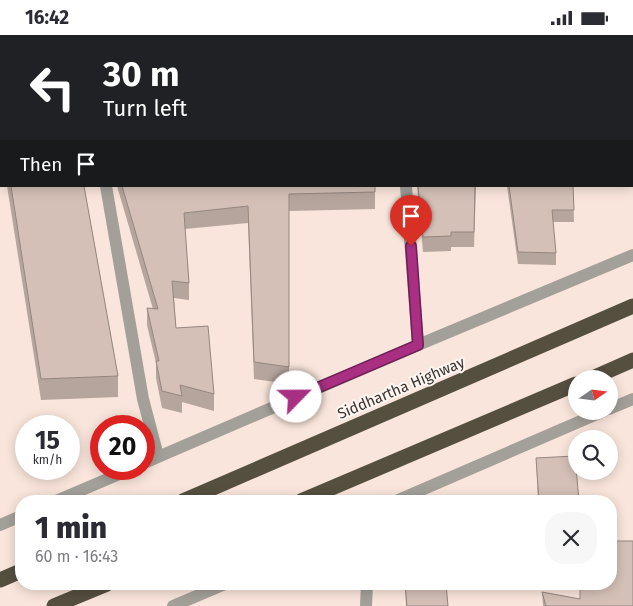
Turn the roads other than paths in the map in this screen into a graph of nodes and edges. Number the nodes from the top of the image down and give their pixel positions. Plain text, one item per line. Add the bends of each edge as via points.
1 (106, 187) edge
2 (406, 187) edge
3 (633, 255) edge
4 (633, 306) edge
5 (418, 345) junction
6 (633, 360) edge
7 (610, 370) edge
8 (568, 388) edge
9 (633, 399) edge
10 (618, 405) edge
11 (583, 420) edge
12 (158, 456) junction
13 (155, 458) edge
14 (105, 480) edge
15 (70, 495) edge
16 (197, 495) edge
17 (315, 495) edge
18 (410, 495) edge
19 (15, 519) edge
20 (0, 525) edge
21 (15, 574) edge
22 (0, 581) edge
23 (93, 590) edge
24 (211, 590) edge
25 (367, 590) edge
26 (54, 606) edge
27 (172, 606) edge
28 (366, 606) edge

1 - 12 street via 143,399
2 - 5 street
3 - 5 street
4 - 16 highway, Siddhartha Highway
5 - 12 street
6 - 7 highway
8 - 17 highway
9 - 10 street
11 - 18 street
12 - 13 street
14 - 15 street
19 - 20 street
21 - 22 highway
23 - 26 highway
24 - 27 street
25 - 28 street

